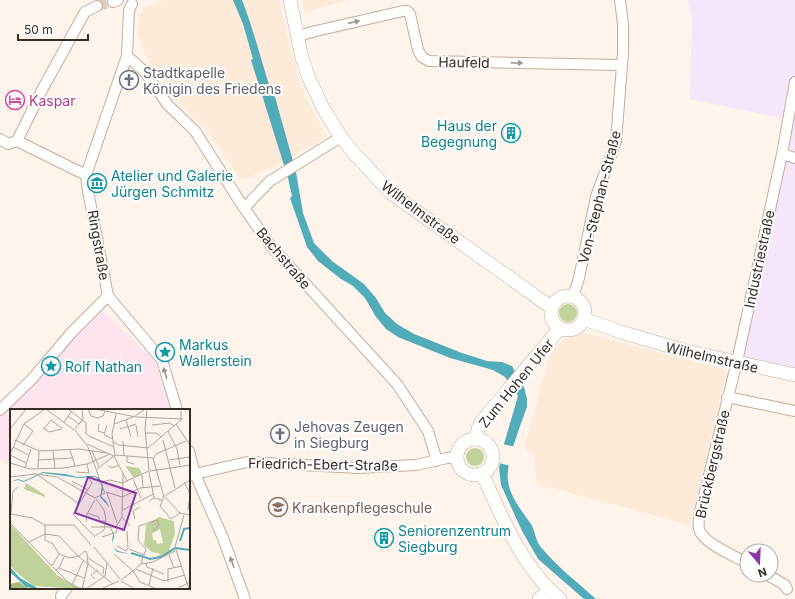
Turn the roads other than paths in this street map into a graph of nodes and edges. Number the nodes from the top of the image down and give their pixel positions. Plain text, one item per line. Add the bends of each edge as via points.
1 (290, 0) edge
2 (620, 0) edge
3 (132, 1) edge
4 (97, 6) tunnel mouth
5 (298, 36) junction
6 (127, 56) junction
7 (621, 65) junction
8 (795, 82) edge
9 (341, 137) junction
10 (0, 139) edge
11 (17, 141) junction
12 (782, 154) junction
13 (795, 158) edge
14 (86, 176) junction
15 (244, 208) junction
16 (108, 296) junction
17 (573, 297) junction
18 (552, 308) junction
19 (584, 319) junction
20 (560, 328) junction
21 (736, 363) junction
22 (795, 375) edge
23 (727, 397) junction
24 (177, 409) edge
25 (0, 410) edge
26 (795, 411) edge
27 (475, 439) junction
28 (457, 457) junction
29 (190, 459) edge
30 (436, 461) junction
31 (482, 473) junction
32 (192, 475) edge
33 (739, 558) edge
34 (779, 581) edge
35 (787, 589) dead end
36 (549, 590) junction
37 (245, 599) edge
38 (539, 599) edge
39 (560, 599) edge

1 - 5 main road, Wilhelmstraße
2 - 7 street, Von-Stephan-Straße via 623,24
3 - 6 street, Ringstraße via 129,10
4 - 11 street via 85,12
5 -> 7 street, Haufeld via 407,11 410,14 418,50 422,57 429,61
5 - 9 main road, Wilhelmstraße via 309,78
6 - 14 street, Ringstraße
6 - 15 street, Bachstraße via 142,68 168,105 195,131
7 - 17 street, Von-Stephan-Straße via 616,141 596,197
8 - 12 street, Industriestraße
9 - 15 street via 270,181
9 - 18 main road, Wilhelmstraße via 391,193
10 - 11 street via 8,144
11 - 14 street
12 - 13 street
12 - 21 street, Industriestraße
14 - 16 street, Ringstraße
15 - 30 street, Bachstraße via 271,246 397,384 428,431
24 -> 16 street via 162,360
16 - 25 street, Ringstraße
17 - 18 main road via 558,300
17 - 19 main road via 582,303
18 - 20 main road via 554,322
19 - 20 main road via 579,326 570,330
19 - 21 main road, Wilhelmstraße via 652,342
20 - 27 main road, Zum Hohen Ufer via 482,421
21 - 22 main road, Wilhelmstraße
21 - 23 street, Brückbergstraße
23 - 26 street
23 - 33 street, Brückbergstraße via 698,528 712,543
27 - 28 main road via 461,446
27 - 31 main road via 485,442 492,454 490,465
28 - 30 street, Friedrich-Ebert-Straße
28 - 31 main road via 460,467 464,470 473,474
29 - 32 street
30 - 32 street, Friedrich-Ebert-Straße via 416,465 358,468 247,462
31 - 36 main road via 529,565
37 -> 32 street via 223,538
34 - 35 street
36 - 38 main road
36 - 39 main road

